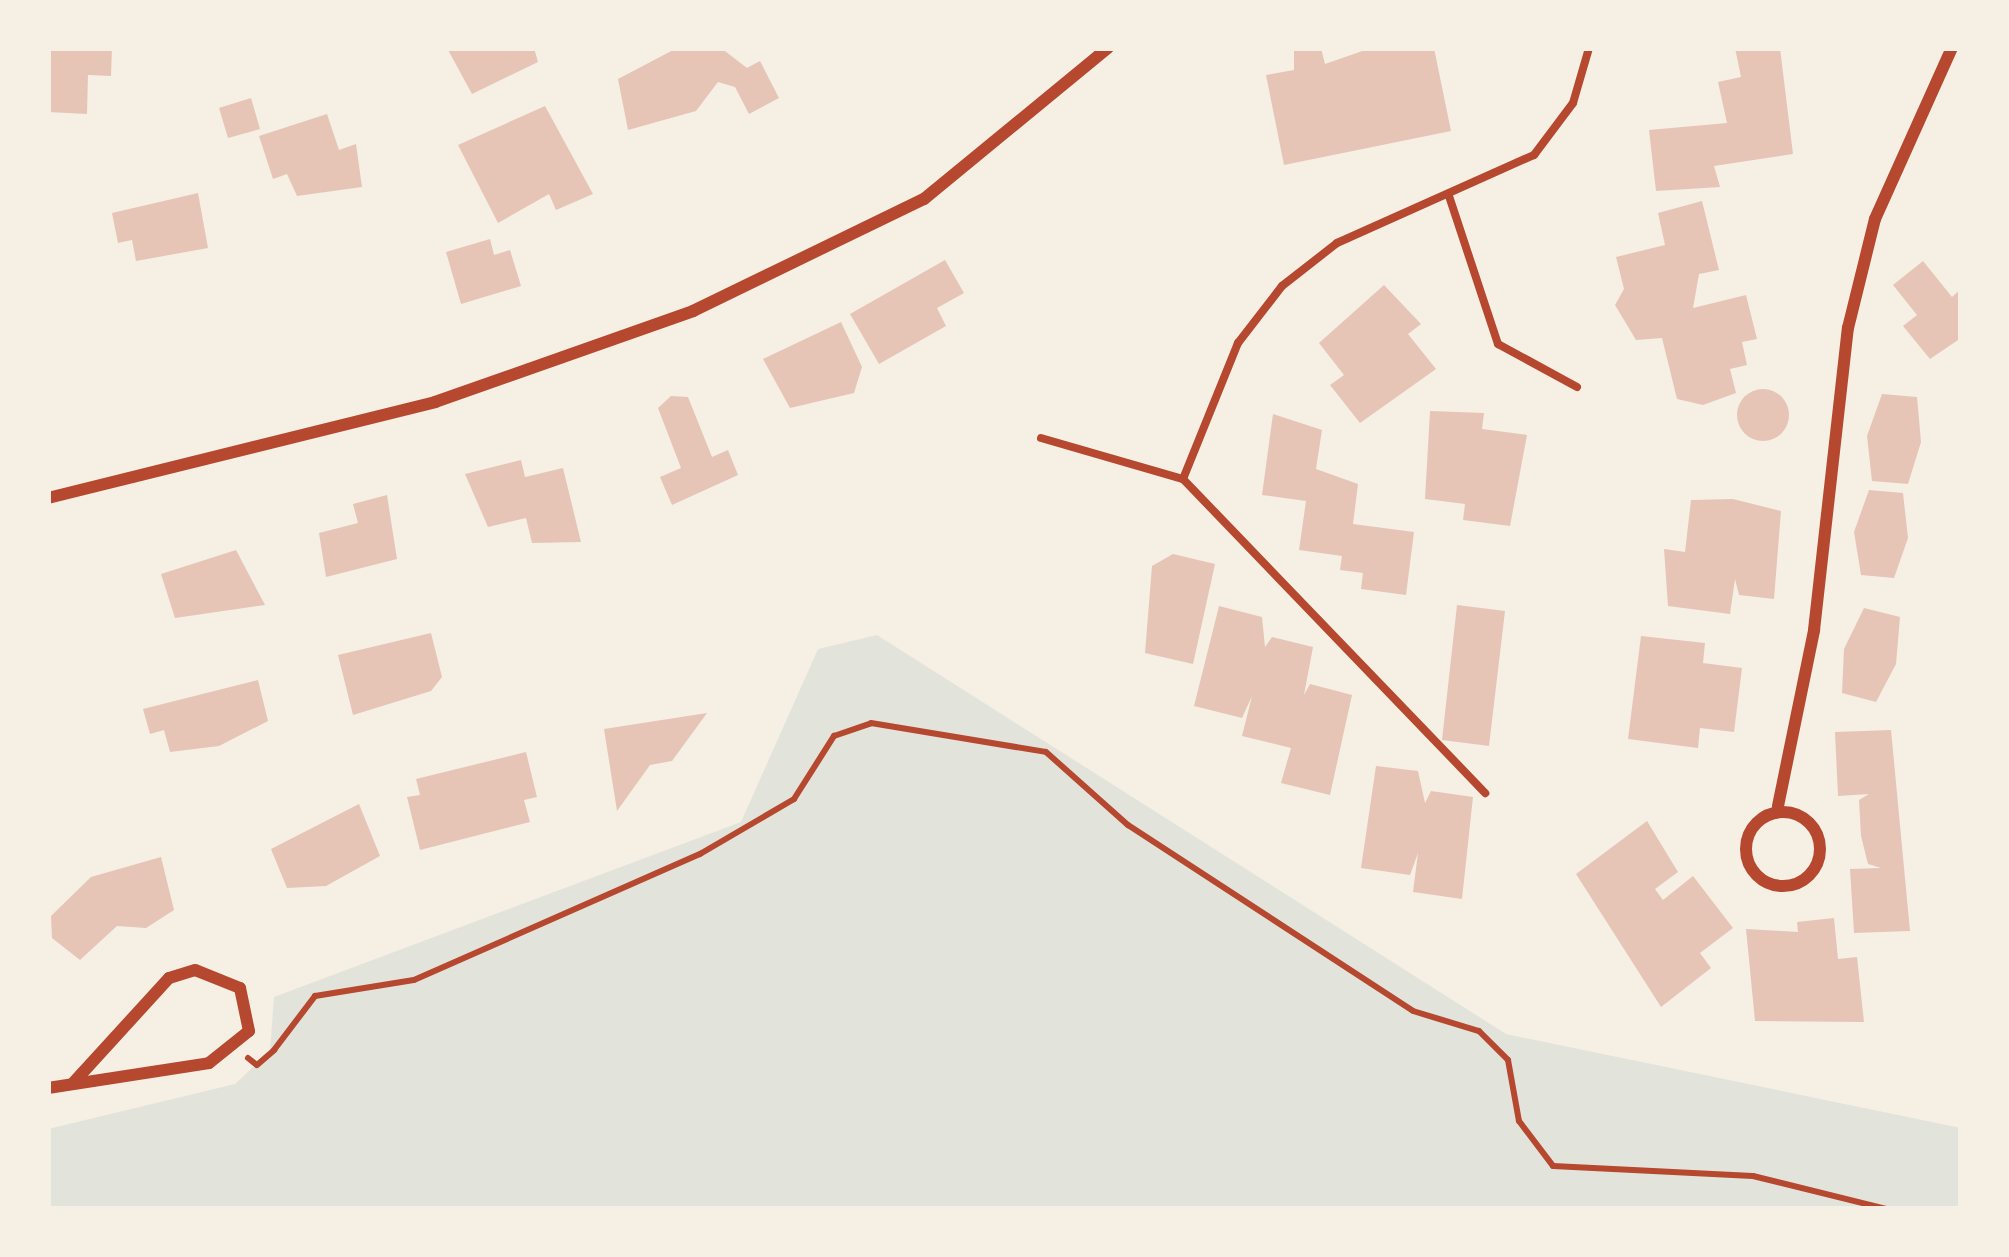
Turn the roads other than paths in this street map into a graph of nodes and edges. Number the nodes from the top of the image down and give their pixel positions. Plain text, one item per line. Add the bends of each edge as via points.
1 (1108, 48) edge
2 (1589, 48) edge
3 (1952, 48) edge
4 (1449, 196) junction
5 (1577, 387) dead end
6 (1040, 438) dead end
7 (1183, 479) junction
8 (48, 498) edge
9 (1485, 793) dead end
10 (1778, 806) junction
11 (74, 1082) junction
12 (48, 1088) edge

1 - 8 street via 924,199 693,311 435,402
2 - 4 lane via 1573,103 1534,155
3 - 10 street via 1874,219 1847,328 1817,608
4 - 5 lane via 1498,344
4 - 7 lane via 1337,243 1282,286 1238,343
6 - 7 lane
7 - 9 lane
10 - 10 street via 1760,816 1751,855 1760,882 1788,890 1811,879 1816,853 1807,822
11 - 11 street via 209,1063 236,1048 251,1013 240,988 195,970 169,978
11 - 12 street

